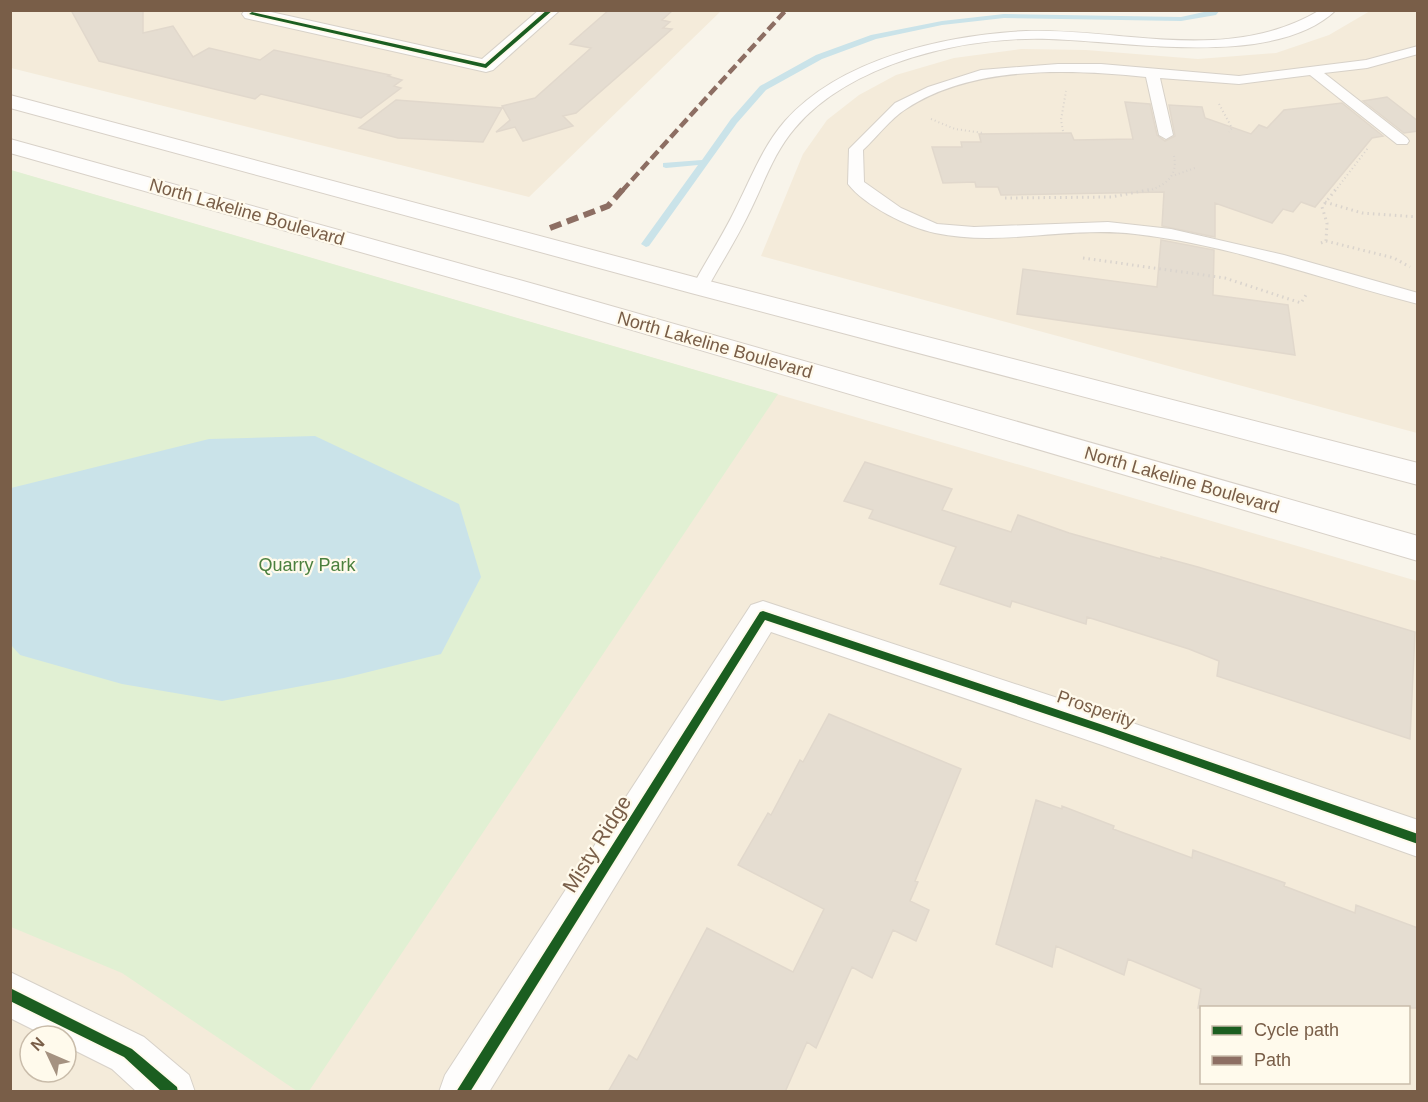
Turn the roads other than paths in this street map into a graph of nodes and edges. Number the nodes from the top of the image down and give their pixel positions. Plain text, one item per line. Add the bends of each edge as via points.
1 (551, 10) edge
2 (1330, 10) edge
3 (252, 14) dead end
4 (1418, 50) edge
5 (1314, 72) junction
6 (1152, 74) junction
7 (10, 101) edge
8 (1166, 135) road end
9 (1402, 141) dead end
10 (10, 146) edge
11 (700, 287) junction
12 (1418, 299) edge
13 (1418, 474) edge
14 (1418, 549) edge
15 (763, 615) joint
16 (1418, 839) edge
17 (10, 994) edge
18 (172, 1092) edge
19 (462, 1092) edge

1 - 3 main road via 486,66
2 - 11 lane via 1293,30 1237,42 1185,45 1046,34 995,37 898,56 860,72 798,116 780,138
4 - 5 lane via 1367,64
5 - 6 lane via 1239,80
5 - 9 lane
6 - 8 lane
6 - 12 lane via 1058,68 981,74 933,90 900,106 856,149 856,184 895,212 924,225 969,234 1133,228 1265,254
7 - 11 main road
10 - 14 main road, North Lakeline Boulevard via 543,295
11 - 13 main road
15 - 16 main road, Prosperity
15 - 19 main road, Misty Ridge
17 - 18 main road via 129,1053

